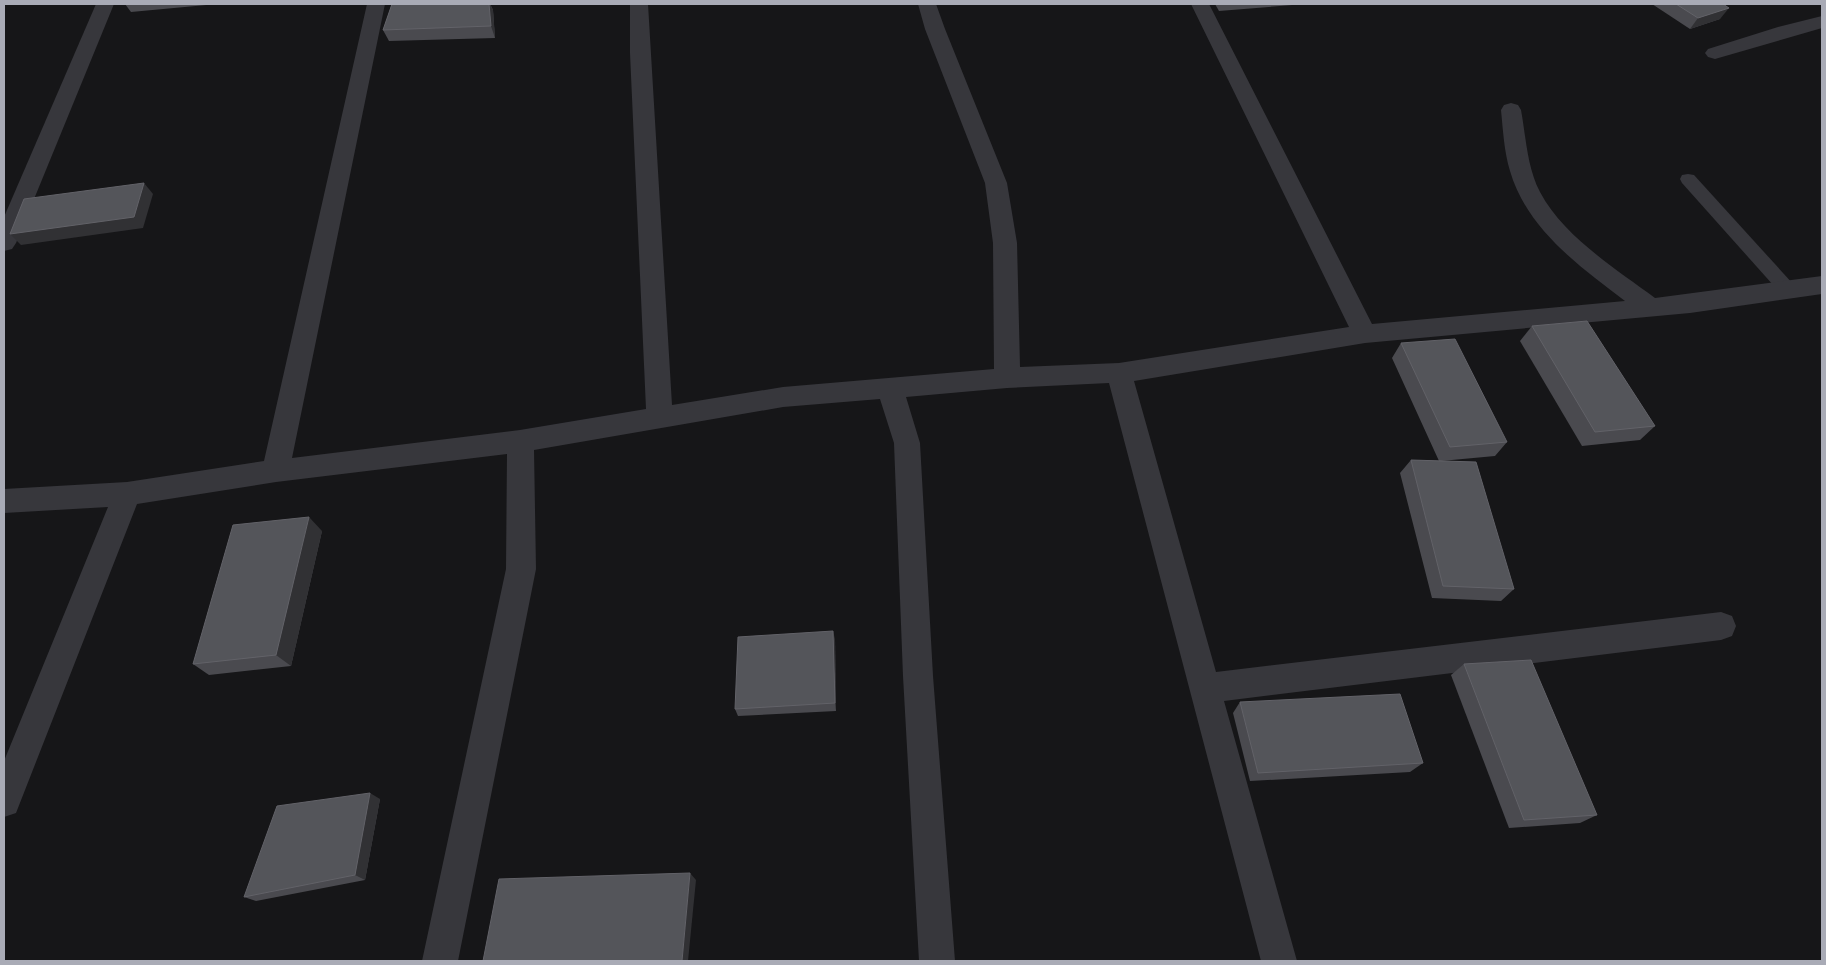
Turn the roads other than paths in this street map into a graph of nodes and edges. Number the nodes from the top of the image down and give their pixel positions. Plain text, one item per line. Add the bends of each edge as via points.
1 (105, 4) edge
2 (376, 4) edge
3 (639, 4) edge
4 (927, 4) edge
5 (1200, 4) edge
6 (1822, 22) edge
7 (1715, 53) dead end
8 (1511, 110) dead end
9 (1688, 178) dead end
10 (4, 243) edge
11 (1822, 285) edge
12 (1788, 290) junction
13 (1651, 308) junction
14 (1365, 334) junction
15 (1120, 373) junction
16 (1007, 378) junction
17 (890, 388) junction
18 (660, 419) junction
19 (520, 441) junction
20 (276, 471) junction
21 (127, 494) junction
22 (4, 500) edge
23 (1720, 626) dead end
24 (1204, 688) junction
25 (4, 800) edge
26 (440, 961) edge
27 (937, 961) edge
28 (1279, 961) edge

1 - 10 street
2 - 20 street
3 - 18 street
4 - 16 street via 996,183 1005,243
5 - 14 street
6 - 7 street
8 - 13 street via 1521,172 1537,207 1572,246
9 - 12 lane
11 - 12 street
12 - 13 street
13 - 14 street
14 - 15 street
15 - 16 street
15 - 24 street
16 - 17 street
17 - 18 street via 783,397
17 - 27 street via 907,444
18 - 19 street
19 - 20 street
19 - 26 street via 521,569
20 - 21 street
21 - 22 street
21 - 25 street
23 - 24 street
24 - 28 street

